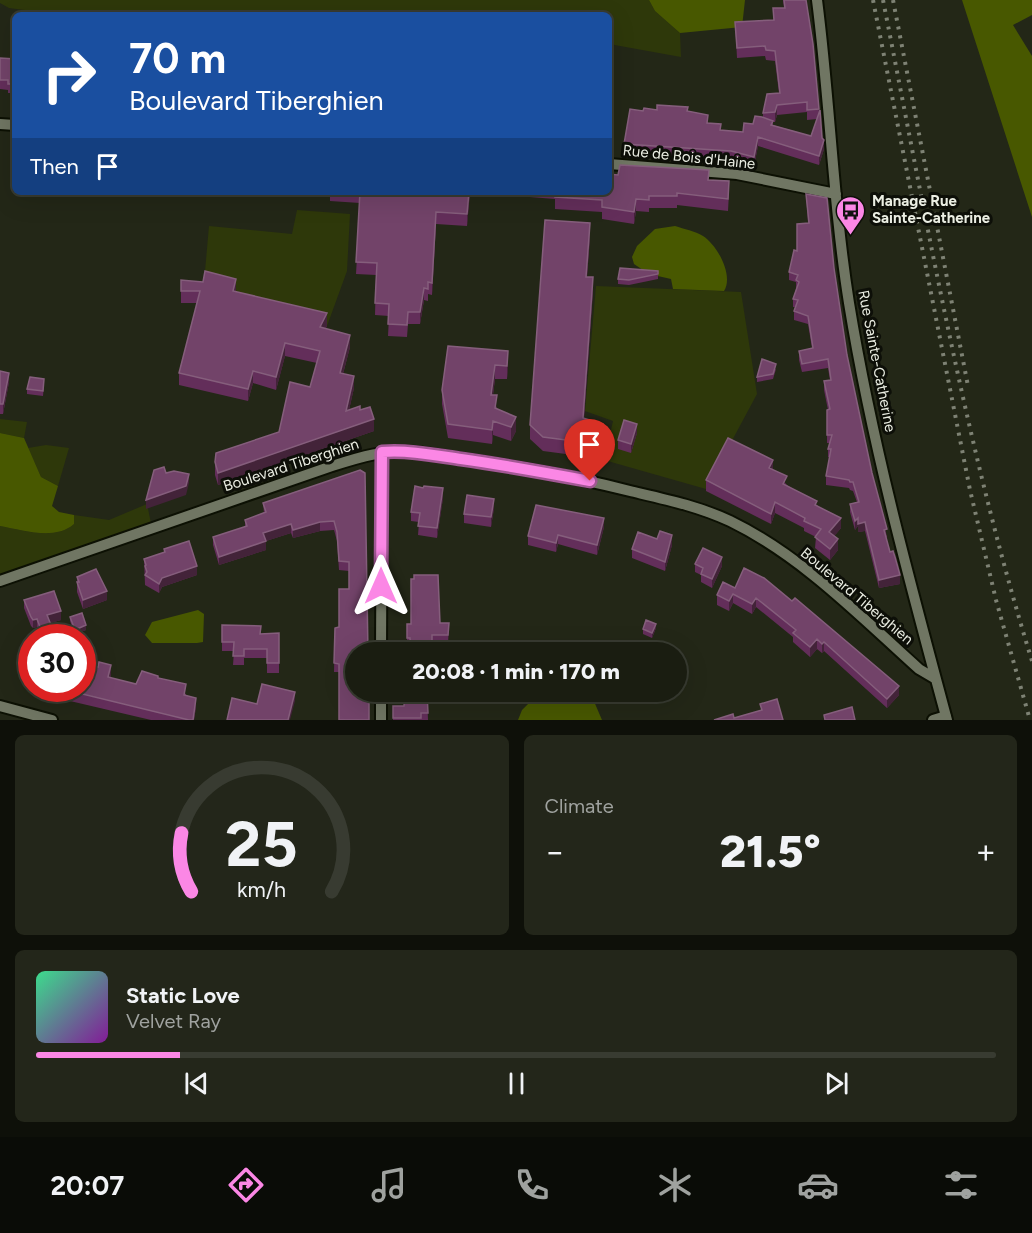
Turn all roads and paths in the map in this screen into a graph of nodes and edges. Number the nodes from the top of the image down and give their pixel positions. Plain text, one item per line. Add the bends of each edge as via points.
1 (817, 0) edge
2 (612, 164) edge
3 (836, 194) junction
4 (382, 452) junction
5 (0, 581) edge
6 (381, 642) edge
7 (936, 679) junction
8 (381, 702) edge
9 (0, 706) edge
10 (946, 718) edge
11 (52, 720) edge
12 (381, 720) edge
13 (933, 720) edge

1 - 3 street, Rue Sainte-Catherine
2 - 3 street, Rue de Bois d'Haine via 737,174
3 - 7 street, Rue Sainte-Catherine via 860,364
4 - 5 street, Boulevard Tiberghien
4 - 6 street
4 - 7 street, Boulevard Tiberghien via 416,452 521,468 590,481 708,512 749,532 804,567 919,669
7 - 10 street, Rue Sainte-Catherine
8 - 12 street
9 - 11 street
10 - 13 street

